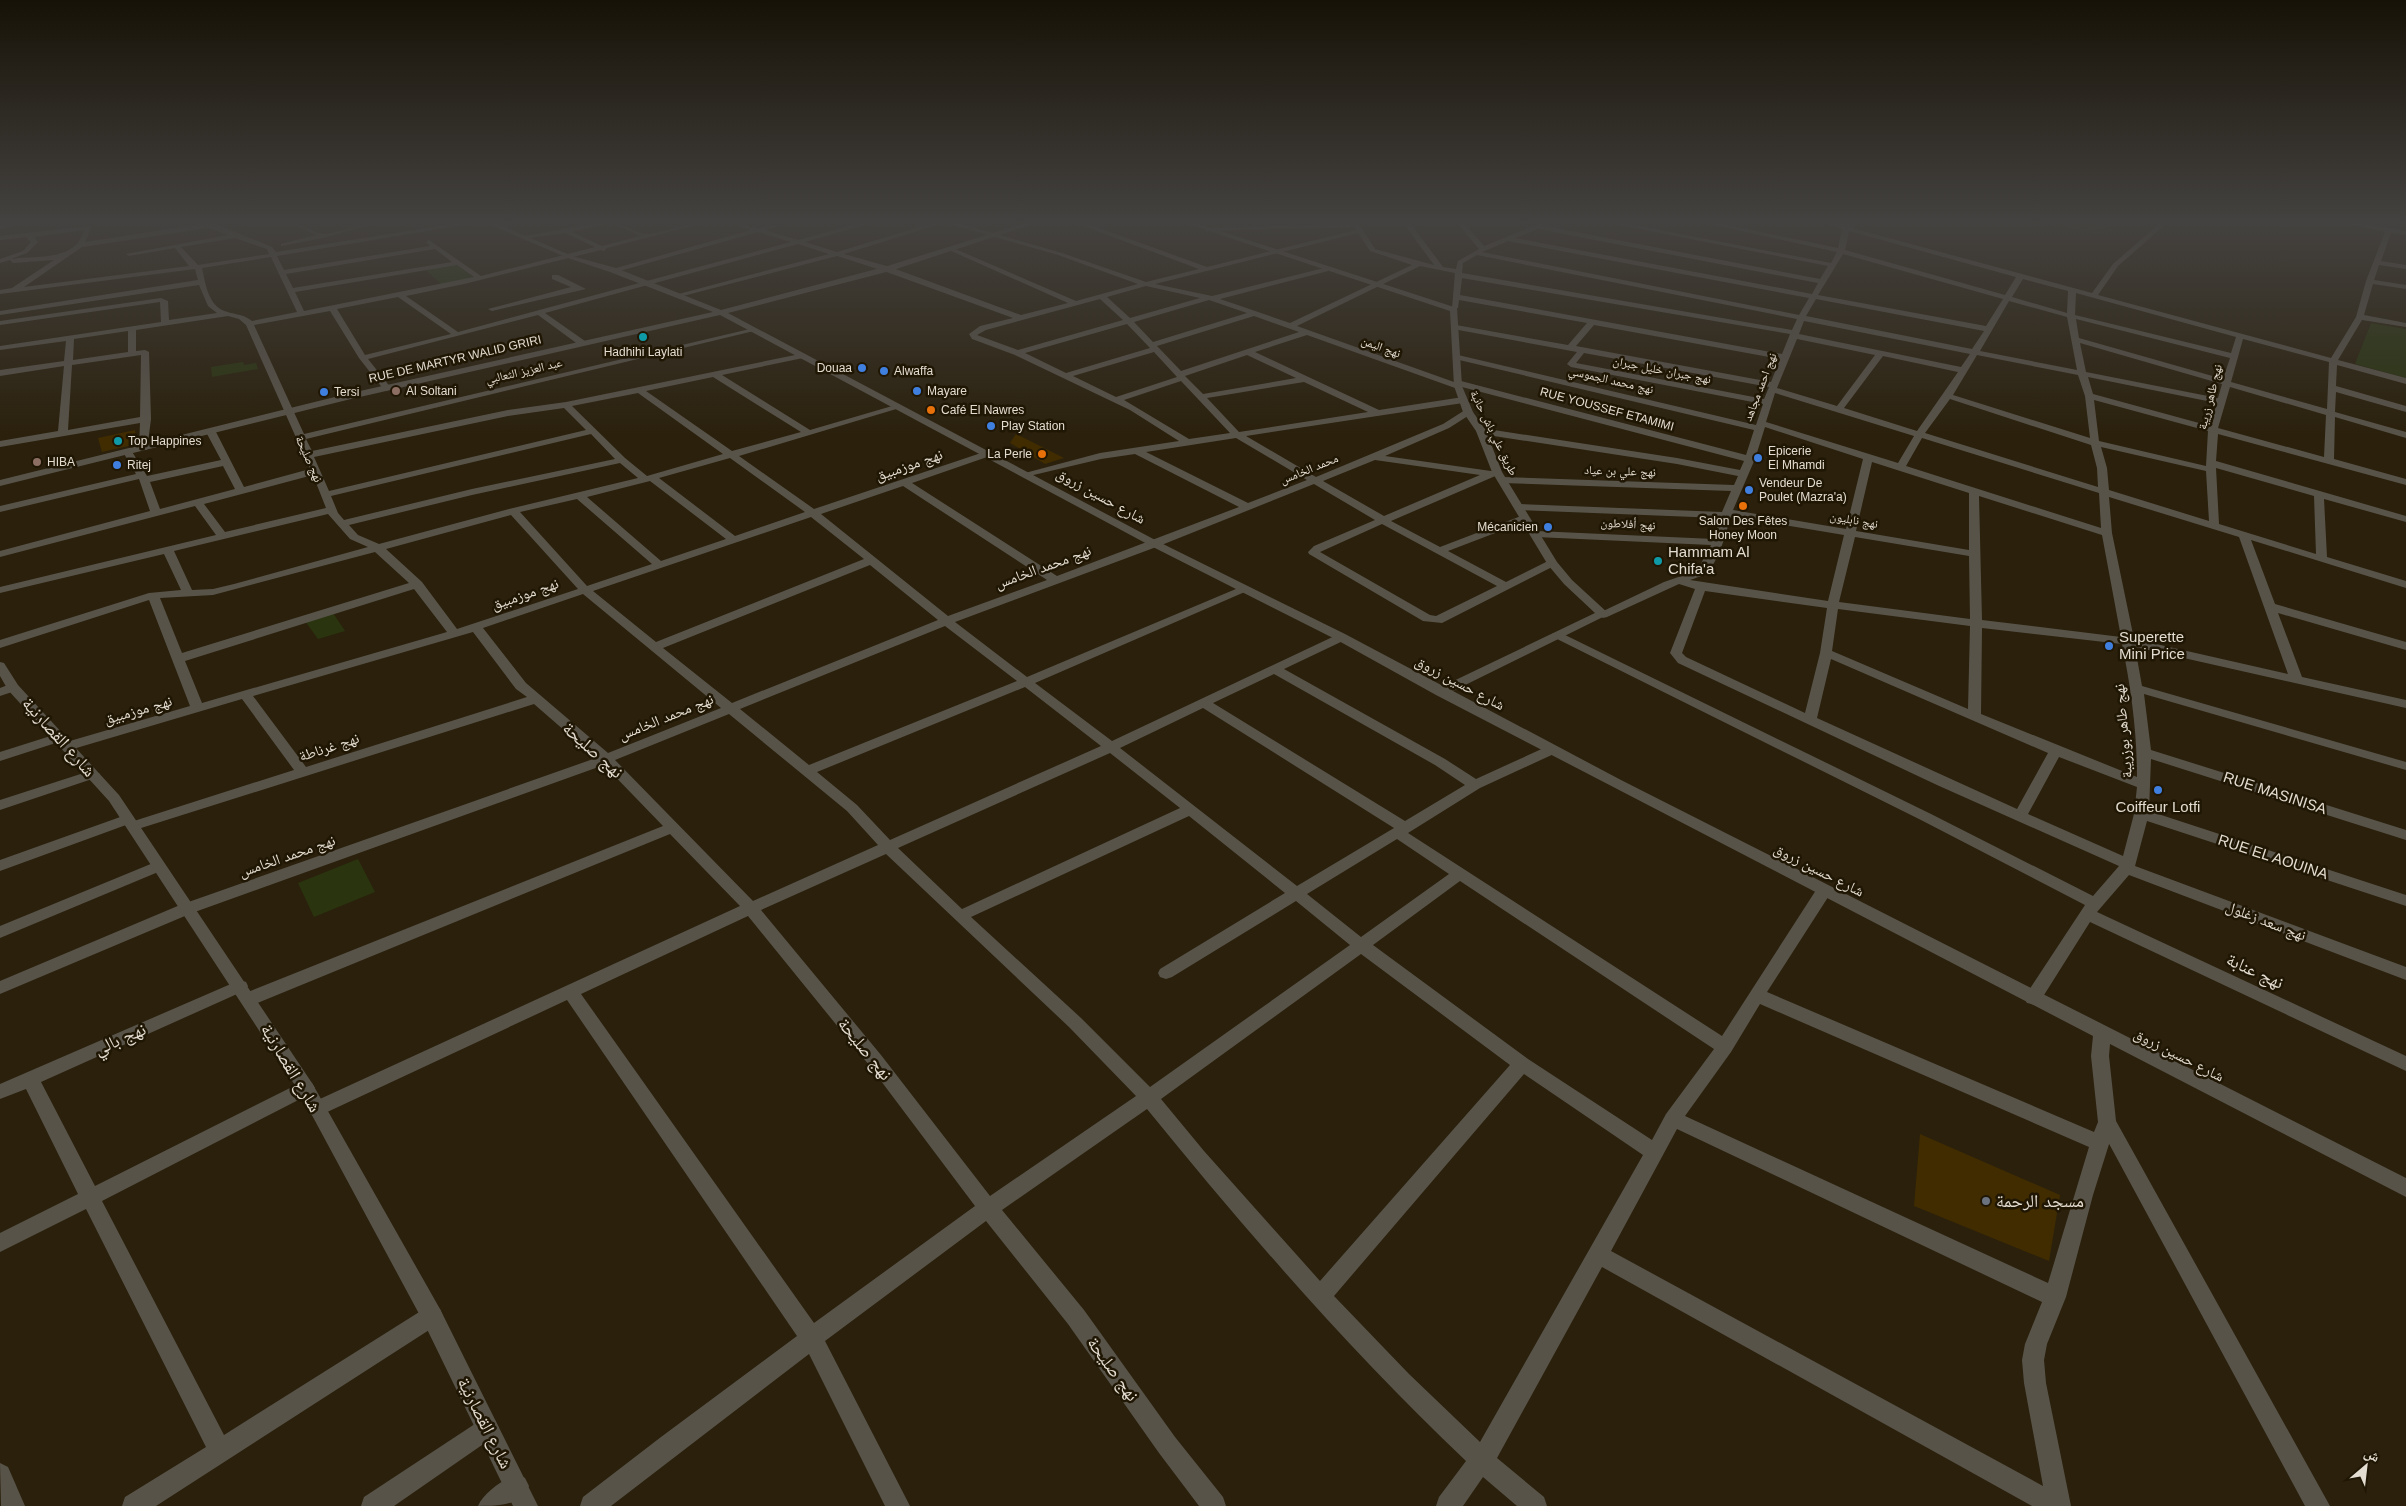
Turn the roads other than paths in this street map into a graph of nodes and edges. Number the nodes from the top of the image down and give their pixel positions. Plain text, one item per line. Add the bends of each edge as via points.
1 (92, 294) edge
2 (120, 294) edge
3 (206, 294) edge
4 (292, 294) edge
5 (403, 294) edge
6 (550, 294) edge
7 (595, 294) edge
8 (611, 294) edge
9 (792, 294) edge
10 (956, 294) edge
11 (1055, 294) edge
12 (1107, 294) edge
13 (1194, 294) edge
14 (1226, 294) edge
15 (1355, 294) edge
16 (1404, 294) edge
17 (1456, 294) edge
18 (1575, 294) edge
19 (1610, 294) dead end
20 (1680, 294) edge
21 (1794, 294) edge
22 (1816, 294) edge
23 (1997, 294) edge
24 (2009, 294) edge
25 (2072, 294) edge
26 (2083, 294) edge
27 (2094, 294) edge
28 (2366, 294) edge
29 (400, 295) junction
30 (679, 295) edge
31 (1101, 296) junction
32 (601, 297) junction
33 (2007, 297) junction
34 (2092, 297) junction
35 (1212, 298) junction
36 (1456, 298) junction
37 (1814, 298) junction
38 (89, 299) junction
39 (1601, 299) junction
40 (1075, 303) junction
41 (332, 308) junction
42 (492, 309) dead end
43 (1588, 309) dead end
44 (87, 310) junction
45 (1454, 310) junction
46 (0, 313) edge
47 (540, 313) junction
48 (722, 313) junction
49 (1256, 313) junction
50 (231, 314) junction
51 (302, 314) junction
52 (2071, 316) junction
53 (2360, 317) junction
54 (1021, 318) junction
55 (1801, 318) junction
56 (84, 319) dead end
57 (1128, 320) junction
58 (1592, 322) junction
59 (0, 324) edge
60 (165, 324) junction
61 (250, 324) junction
62 (2406, 325) edge
63 (1291, 326) junction
64 (1456, 327) junction
65 (80, 328) dead end
66 (132, 329) junction
67 (1986, 329) junction
68 (754, 330) junction
69 (1308, 332) junction
70 (457, 335) junction
71 (1795, 335) junction
72 (2240, 336) junction
73 (73, 337) junction
74 (2075, 339) junction
75 (582, 343) junction
76 (1153, 347) junction
77 (0, 348) edge
78 (1570, 348) junction
79 (1582, 350) junction
80 (1974, 351) junction
81 (1247, 352) junction
82 (1018, 353) junction
83 (1881, 353) junction
84 (132, 354) junction
85 (800, 356) junction
86 (2233, 356) junction
87 (1458, 357) junction
88 (1785, 357) junction
89 (363, 358) junction
90 (2333, 361) junction
91 (68, 363) junction
92 (1963, 370) junction
93 (0, 373) edge
94 (2082, 373) junction
95 (716, 375) junction
96 (1063, 376) junction
97 (1181, 376) junction
98 (1305, 379) junction
99 (2406, 381) edge
100 (2226, 382) junction
101 (1458, 384) junction
102 (1772, 387) junction
103 (387, 388) junction
104 (2333, 388) junction
105 (642, 391) junction
106 (1948, 396) junction
107 (2088, 396) junction
108 (1200, 397) junction
109 (1115, 400) junction
110 (1463, 400) junction
111 (2221, 401) junction
112 (1767, 402) junction
113 (566, 405) junction
114 (899, 407) junction
115 (1839, 408) junction
116 (2406, 409) edge
117 (288, 411) junction
118 (1468, 412) junction
119 (1378, 413) junction
120 (2332, 414) junction
121 (146, 419) junction
122 (1759, 426) junction
123 (592, 431) junction
124 (1481, 431) junction
125 (2213, 431) junction
126 (211, 432) junction
127 (63, 433) junction
128 (809, 433) junction
129 (1236, 434) junction
130 (1920, 434) junction
131 (2406, 435) edge
132 (300, 438) junction
133 (1187, 442) junction
134 (2095, 443) junction
135 (0, 444) edge
136 (144, 448) junction
137 (1137, 451) junction
138 (128, 452) junction
139 (987, 454) junction
140 (308, 455) junction
141 (730, 455) junction
142 (1374, 457) junction
143 (1868, 458) junction
144 (1750, 459) junction
145 (622, 460) junction
146 (2329, 461) junction
147 (226, 462) junction
148 (2212, 467) junction
149 (1900, 468) junction
150 (316, 471) junction
151 (1744, 474) junction
152 (1029, 475) junction
153 (1496, 475) junction
154 (142, 478) junction
155 (648, 478) junction
156 (1315, 480) junction
157 (904, 482) junction
158 (2406, 482) edge
159 (0, 483) edge
160 (1737, 488) junction
161 (2103, 490) junction
162 (241, 491) junction
163 (1974, 492) junction
164 (2319, 494) junction
165 (324, 495) junction
166 (580, 496) junction
167 (197, 502) junction
168 (1247, 507) junction
169 (1519, 507) junction
170 (0, 509) edge
171 (331, 510) junction
172 (513, 511) junction
173 (156, 513) junction
174 (813, 513) junction
175 (1727, 514) junction
176 (1525, 518) junction
177 (2406, 519) edge
178 (1384, 521) junction
179 (341, 524) junction
180 (2214, 525) junction
181 (2107, 533) junction
182 (1536, 534) junction
183 (1850, 534) junction
184 (2243, 534) junction
185 (223, 537) junction
186 (734, 540) junction
187 (1718, 542) junction
188 (1155, 544) junction
189 (376, 547) junction
190 (168, 550) junction
191 (1438, 551) junction
192 (0, 554) edge
193 (1975, 554) junction
194 (2322, 558) junction
195 (872, 560) junction
196 (1552, 563) junction
197 (660, 565) junction
198 (1055, 580) junction
199 (1680, 581) junction
200 (418, 584) junction
201 (2406, 585) edge
202 (1505, 586) junction
203 (1700, 587) junction
204 (1243, 589) junction
205 (0, 590) edge
206 (585, 590) junction
207 (188, 594) junction
208 (153, 595) junction
209 (1833, 605) junction
210 (2271, 607) junction
211 (1603, 614) junction
212 (946, 621) junction
213 (1976, 622) junction
214 (476, 627) junction
215 (454, 633) junction
216 (1557, 636) junction
217 (1341, 638) junction
218 (2127, 641) junction
219 (0, 644) edge
220 (2406, 646) edge
221 (654, 647) junction
222 (1826, 653) junction
223 (177, 660) junction
224 (0, 666) edge
225 (1275, 669) junction
226 (2296, 678) junction
227 (1027, 682) junction
228 (2136, 688) junction
229 (6, 690) edge
230 (1441, 692) junction
231 (245, 695) junction
232 (535, 699) junction
233 (1203, 703) junction
234 (2406, 704) edge
235 (198, 708) junction
236 (729, 709) junction
237 (1974, 716) junction
238 (1810, 718) junction
239 (64, 741) junction
240 (1111, 747) junction
241 (1551, 750) junction
242 (2056, 751) junction
243 (2144, 752) junction
244 (0, 758) edge
245 (606, 759) junction
246 (2406, 766) edge
247 (807, 771) junction
248 (303, 773) junction
249 (93, 774) junction
250 (1475, 785) junction
251 (2144, 785) junction
252 (0, 805) edge
253 (1189, 810) junction
254 (2141, 814) junction
255 (2020, 816) junction
256 (130, 822) junction
257 (674, 827) junction
258 (1400, 829) junction
259 (2406, 835) edge
260 (886, 846) junction
261 (0, 866) edge
262 (158, 866) junction
263 (2127, 866) junction
264 (1460, 873) junction
265 (1824, 890) junction
266 (1296, 894) junction
267 (2406, 901) edge
268 (186, 908) junction
269 (751, 908) junction
270 (2091, 909) junction
271 (960, 916) junction
272 (0, 932) edge
273 (1361, 945) junction
274 (1166, 973) dead end
275 (2406, 974) edge
276 (0, 988) edge
277 (245, 992) junction
278 (571, 993) junction
279 (1756, 994) junction
280 (2033, 998) junction
281 (2102, 1034) junction
282 (1725, 1047) junction
283 (1522, 1064) junction
284 (2406, 1064) edge
285 (30, 1079) junction
286 (306, 1088) junction
287 (0, 1092) edge
288 (1147, 1097) junction
289 (316, 1110) junction
290 (1673, 1119) junction
291 (2107, 1122) junction
292 (2100, 1143) junction
293 (1656, 1154) junction
294 (2406, 1188) edge
295 (90, 1198) junction
296 (988, 1208) junction
297 (0, 1243) edge
298 (1598, 1254) junction
299 (1320, 1296) junction
300 (2055, 1297) junction
301 (432, 1316) junction
302 (813, 1340) junction
303 (487, 1428) junction
304 (220, 1451) junction
305 (1480, 1460) junction
306 (0, 1475) edge
307 (522, 1496) edge
308 (13, 1506) edge
309 (134, 1506) edge
310 (373, 1506) edge
311 (490, 1506) edge
312 (592, 1506) edge
313 (898, 1506) edge
314 (1214, 1506) edge
315 (1448, 1506) edge
316 (1535, 1506) edge
317 (2058, 1506) edge
318 (2318, 1506) edge

1 - 38 street
2 - 38 street
3 - 50 street via 212,306
4 - 51 street
5 - 29 street
6 - 42 street
7 - 32 street
8 - 32 street
9 - 48 street, RUE DE MARTYR WALID GRIRI
10 - 54 street
11 - 40 street
12 - 31 street
13 - 35 street, نهج اليمن
14 - 35 street
15 - 63 street
16 - 45 street
17 - 36 street, طريق علي باش حانبة
18 - 39 street
19 - 39 street
20 - 55 street
21 - 37 street
22 - 37 street, نهج احمد مجاهد
23 - 33 street
24 - 33 street
25 - 52 street, نهج طاهر بوزريبة
26 - 34 street
27 - 34 street
28 - 53 street
29 - 41 street
29 - 70 street
30 - 48 street, شارع حسين زروق
31 - 40 street
31 - 57 street
32 - 47 street
33 - 52 street
33 - 67 street
34 - 72 street
35 - 49 street, نهج اليمن
35 - 57 street
36 - 45 street, طريق علي باش حانبة
36 - 58 street via 1578,316
37 - 55 street, نهج احمد مجاهد
37 - 67 street
38 - 44 street
38 - 46 street
39 - 43 street
39 - 71 street
40 - 54 street
41 - 51 street
41 - 89 street
44 - 56 street
44 - 59 street
44 - 60 street via 163,300
45 - 64 street, طريق علي باش حانبة
47 - 70 street
47 - 75 street
48 - 68 street, شارع حسين زروق
48 - 75 street, RUE DE MARTYR WALID GRIRI
49 - 63 street, نهج اليمن
49 - 76 street
50 - 60 street
50 - 61 street
51 - 61 street
52 - 74 street, نهج طاهر بوزريبة
52 - 86 street
53 - 62 street
53 - 90 street
54 - 82 street via 983,328 973,334
55 - 71 street, نهج احمد مجاهد
55 - 80 street
57 - 76 street
57 - 82 street
58 - 78 street
58 - 88 street
60 - 66 street
61 - 117 street, نهج صليحة
63 - 69 street, نهج اليمن
64 - 78 street
64 - 87 street, طريق علي باش حانبة
65 - 73 street
66 - 73 street
66 - 84 street
67 - 80 street
68 - 85 street, شارع حسين زروق
68 - 132 street, عبد العزيز الثعالبي
69 - 81 street
69 - 101 street, نهج اليمن
70 - 89 street
71 - 83 street
71 - 88 street, نهج احمد مجاهد
72 - 86 street, نهج طاهر زريبة
72 - 90 street
73 - 77 street
73 - 91 street
74 - 94 street, نهج طاهر بوزريبة
74 - 100 street
75 - 103 street, RUE DE MARTYR WALID GRIRI
76 - 96 street
76 - 97 street
78 - 79 street
79 - 102 street
79 - 112 street, نهج جبران خليل جبران via 1571,364
80 - 92 street
80 - 94 street
81 - 97 street
81 - 98 street
82 - 96 street
83 - 92 street
83 - 115 street
84 - 91 street
84 - 121 street via 146,353
85 - 95 street
85 - 114 street, شارع حسين زروق
86 - 100 street, نهج طاهر زريبة
87 - 101 street, طريق علي باش حانبة
87 - 122 street, نهج محمد الجموسي
88 - 102 street, نهج احمد مجاهد
89 - 103 street
90 - 99 street
90 - 104 street
91 - 93 street
91 - 127 street
92 - 106 street
94 - 107 street, نهج طاهر بوزريبة
94 - 111 street
95 - 105 street
95 - 128 street
96 - 109 street
97 - 108 street
97 - 109 street
98 - 108 street
98 - 119 street
100 - 111 street, نهج طاهر زريبة
100 - 120 street
101 - 110 street, طريق علي باش حانبة
101 - 144 street, RUE YOUSSEF ETAMIMI
102 - 112 street, نهج احمد مجاهد
102 - 115 street
103 - 117 street, RUE DE MARTYR WALID GRIRI
104 - 116 street
104 - 120 street
105 - 113 street
105 - 141 street
106 - 130 street
106 - 134 street
107 - 125 street
107 - 134 street, نهج طاهر بوزريبة
108 - 129 street
109 - 133 street
110 - 118 street, طريق علي باش حانبة
110 - 119 street
111 - 125 street, نهج طاهر زريبة
112 - 122 street, نهج احمد مجاهد
113 - 123 street
113 - 140 street via 508,413
114 - 128 street
114 - 139 street, شارع حسين زروق
115 - 130 street
117 - 126 street, RUE DE MARTYR WALID GRIRI
117 - 132 street, نهج صليحة
118 - 124 street, طريق علي باش حانبة
118 - 142 street, محمد الخامس via 1446,426
119 - 129 street
120 - 131 street
120 - 146 street
121 - 127 street
121 - 136 street
122 - 143 street, نهج محمد الجموسي
122 - 144 street, نهج احمد مجاهد
123 - 145 street
123 - 165 street
124 - 151 street
124 - 153 street, طريق علي باش حانبة
125 - 146 street
125 - 148 street, نهج طاهر زريبة
126 - 136 street, RUE DE MARTYR WALID GRIRI
126 - 147 street
127 - 135 street
128 - 141 street
129 - 133 street
129 - 156 street
130 - 149 street
130 - 161 street
132 - 140 street, نهج صليحة
133 - 137 street
134 - 148 street
134 - 161 street, نهج طاهر بوزريبة via 2102,468
136 - 138 street, RUE DE MARTYR WALID GRIRI
137 - 152 street via 1100,456
137 - 168 street
138 - 154 street
138 - 159 street, RUE DE MARTYR WALID GRIRI
139 - 152 street, شارع حسين زروق
139 - 157 street, نهج موزمبيق
140 - 150 street, نهج صليحة
141 - 155 street
141 - 174 street
142 - 153 street, نهج علي بن عياد
142 - 156 street, محمد الخامس
143 - 149 street, نهج محمد الجموسي
143 - 183 street
144 - 151 street, نهج احمد مجاهد
145 - 155 street
145 - 179 street
146 - 158 street
147 - 154 street
147 - 162 street
148 - 164 street
148 - 180 street, نهج طاهر زريبة
149 - 163 street, نهج محمد الجموسي
150 - 162 street
150 - 165 street, نهج صليحة
151 - 160 street, نهج احمد مجاهد
152 - 188 street, شارع حسين زروق
153 - 160 street, نهج علي بن عياد
153 - 169 street, طريق علي باش حانبة
153 - 178 street
154 - 170 street
154 - 173 street
155 - 166 street
155 - 186 street
156 - 168 street, محمد الخامس
156 - 178 street
157 - 174 street, نهج موزمبيق
157 - 198 street
160 - 175 street, نهج احمد مجاهد
161 - 180 street
161 - 181 street, نهج طاهر بوزريبة
162 - 167 street
163 - 181 street, نهج محمد الجموسي
163 - 193 street
164 - 177 street
164 - 194 street
165 - 171 street, نهج صليحة
166 - 172 street
166 - 197 street
167 - 173 street
167 - 185 street
168 - 188 street, محمد الخامس
169 - 175 street, نهج نابليون
169 - 176 street, طريق علي باش حانبة
171 - 179 street, نهج صليحة
171 - 185 street
172 - 189 street
172 - 206 street
173 - 192 street
174 - 186 street, نهج موزمبيق
174 - 195 street
175 - 183 street, نهج نابليون
175 - 187 street, نهج احمد مجاهد
176 - 182 street, طريق علي باش حانبة
176 - 191 street
178 - 191 street
178 - 202 street via 1314,552 1433,620 1444,618
179 - 189 street, نهج صليحة via 358,540
180 - 184 street
181 - 218 street, نهج طاهر بوزريبة
182 - 187 street, نهج أفلاطون
182 - 196 street, طريق علي باش حانبة
183 - 193 street, نهج نابليون
183 - 209 street
184 - 194 street
184 - 210 street
185 - 190 street
186 - 197 street, نهج موزمبيق
187 - 199 street, نهج احمد مجاهد via 1704,569
188 - 198 street, نهج محمد الخامس
188 - 204 street, شارع حسين زروق
189 - 200 street, نهج صليحة
189 - 207 street via 236,587
190 - 205 street
190 - 207 street
191 - 202 street
193 - 213 street
194 - 201 street
195 - 212 street
195 - 221 street
196 - 202 street
196 - 211 street, طريق علي باش حانبة
197 - 206 street, نهج موزمبيق
198 - 212 street, نهج محمد الخامس
199 - 203 street
199 - 211 street
200 - 215 street, نهج صليحة
200 - 223 street
203 - 209 street
203 - 238 street, نهج سعد زغلول via 1676,653 1678,656
204 - 217 street, شارع حسين زروق
204 - 227 street
206 - 214 street, نهج موزمبيق
206 - 221 street
207 - 208 street
208 - 219 street
208 - 223 street
209 - 213 street
209 - 222 street
210 - 220 street
210 - 226 street
211 - 216 street
212 - 227 street
212 - 236 street, نهج محمد الخامس
213 - 218 street
213 - 237 street
214 - 215 street, نهج موزمبيق
214 - 232 street, نهج صليحة via 521,686
215 - 231 street, نهج موزمبيق
216 - 230 street
216 - 270 street, نهج عنابة via 1917,813
217 - 225 street
217 - 230 street, شارع حسين زروق
218 - 226 street
218 - 228 street, نهج طاهر بوزريبة
221 - 236 street
222 - 237 street
222 - 238 street
223 - 235 street
224 - 229 street, شارع القصارنية
225 - 233 street
225 - 250 street
226 - 234 street
227 - 240 street
227 - 247 street
228 - 243 street, نهج طاهر بوزريبة
228 - 246 street
229 - 239 street, شارع القصارنية
230 - 241 street, شارع حسين زروق
231 - 235 street, نهج موزمبيق
231 - 248 street
232 - 245 street, نهج صليحة
232 - 248 street, نهج غرناطة
233 - 240 street
233 - 258 street via 1279,748
235 - 239 street, نهج موزمبيق
236 - 245 street, نهج محمد الخامس
236 - 247 street
237 - 242 street
238 - 255 street, نهج سعد زغلول
239 - 244 street, نهج موزمبيق
239 - 249 street, شارع القصارنية
240 - 253 street
240 - 260 street
241 - 250 street
241 - 265 street, شارع حسين زروق
242 - 251 street
242 - 255 street
243 - 251 street, نهج طاهر بوزريبة
243 - 259 street, RUE MASINISA
245 - 257 street, نهج صليحة
245 - 268 street, نهج محمد الخامس
247 - 260 street via 852,808
248 - 256 street, نهج غرناطة
249 - 252 street
249 - 256 street, شارع القصارنية
250 - 258 street
251 - 254 street, نهج طاهر بوزريبة
253 - 266 street
253 - 271 street
254 - 263 street, نهج طاهر بوزريبة
254 - 267 street, RUE EL AOUINA
255 - 263 street, نهج سعد زغلول
256 - 261 street, نهج غرناطة
256 - 262 street, شارع القصارنية
257 - 269 street, نهج صليحة
257 - 277 street, نهج بالي
258 - 264 street
258 - 266 street
260 - 269 street
260 - 271 street
262 - 268 street, شارع القصارنية
262 - 272 street
263 - 270 street, نهج طاهر بوزريبة
263 - 275 street, نهج سعد زغلول
264 - 273 street
264 - 282 street
265 - 279 street
265 - 280 street, شارع حسين زروق
266 - 273 street
266 - 274 street
268 - 276 street, نهج محمد الخامس
268 - 277 street, شارع القصارنية
269 - 278 street
269 - 296 street, نهج صليحة via 875,1060
270 - 280 street, نهج طاهر بوزريبة
270 - 284 street, نهج عنابة
271 - 288 street via 1096,1044
273 - 283 street
273 - 288 street
277 - 285 street, نهج بالي
277 - 286 street, شارع القصارنية
278 - 289 street
278 - 302 street
279 - 282 street
279 - 292 street
280 - 281 street, شارع حسين زروق
281 - 291 street via 2100,1056
281 - 294 street, شارع حسين زروق
282 - 290 street
283 - 293 street
283 - 299 street
285 - 287 street, نهج بالي
285 - 295 street
286 - 289 street, شارع القصارنية
286 - 295 street
288 - 296 street
288 - 299 street
289 - 301 street, شارع القصارنية
290 - 293 street
290 - 300 street
291 - 292 street
291 - 318 street
292 - 300 street
293 - 298 street
295 - 297 street
295 - 304 street
296 - 302 street
296 - 314 street, نهج صليحة via 1076,1316
298 - 305 street via 1493,1444
298 - 317 street
299 - 305 street
300 - 317 street via 2033,1360
301 - 303 street, شارع القصارنية
301 - 304 street
302 - 312 street via 669,1445
302 - 313 street
303 - 307 street, شارع القصارنية
303 - 310 street
304 - 309 street
305 - 315 street
305 - 316 street
306 - 308 street
307 - 311 street

